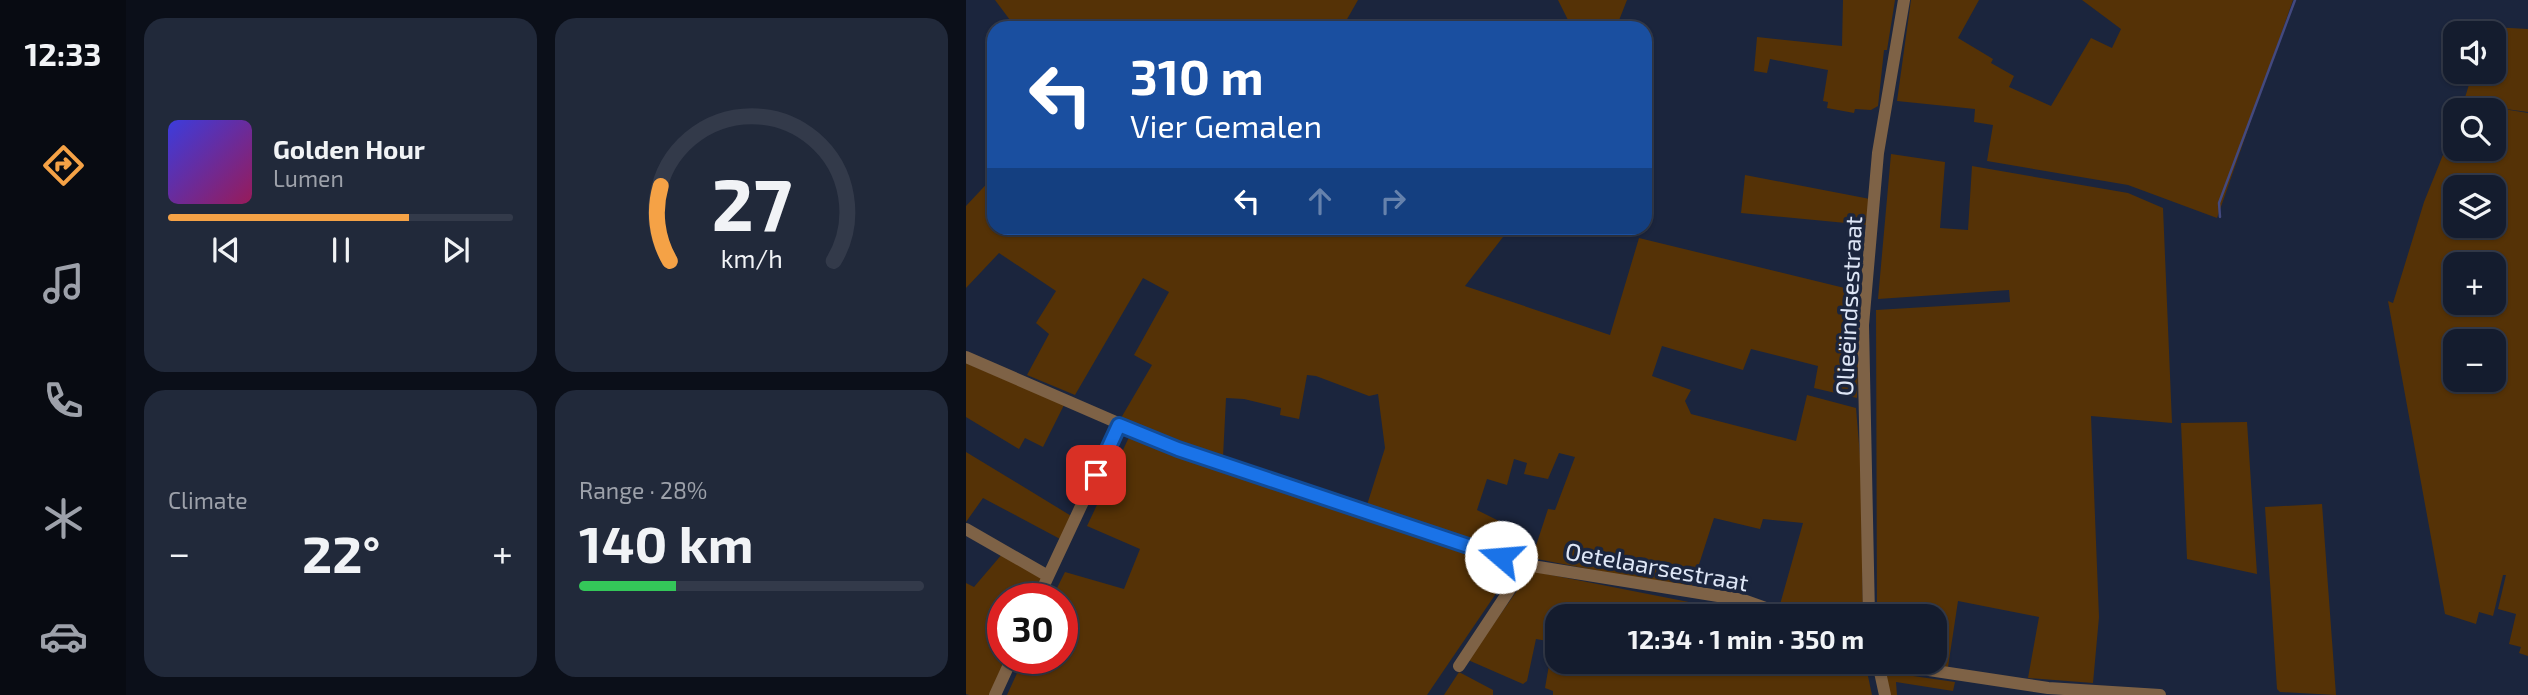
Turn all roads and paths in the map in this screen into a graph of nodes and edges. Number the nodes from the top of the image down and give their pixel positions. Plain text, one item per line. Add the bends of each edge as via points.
1 (1904, 0) edge
2 (966, 357) edge
3 (1119, 425) junction
4 (966, 529) edge
5 (1526, 565) junction
6 (1048, 576) junction
7 (1045, 583) edge
8 (1754, 604) edge
9 (1869, 604) edge
10 (1459, 666) dead end
11 (1947, 673) edge
12 (1005, 674) edge
13 (1880, 674) edge
14 (995, 695) edge
15 (1885, 695) edge
16 (2160, 695) edge

1 - 9 street, Olieëindsestraat via 1878,153 1863,325
2 - 3 street, Oetelaarsestraat
3 - 5 street, Oetelaarsestraat via 1178,449
3 - 6 street
4 - 6 street
5 - 8 street, Oetelaarsestraat
5 - 10 street
6 - 7 street
11 - 16 street via 2048,688
12 - 14 street
13 - 15 street

